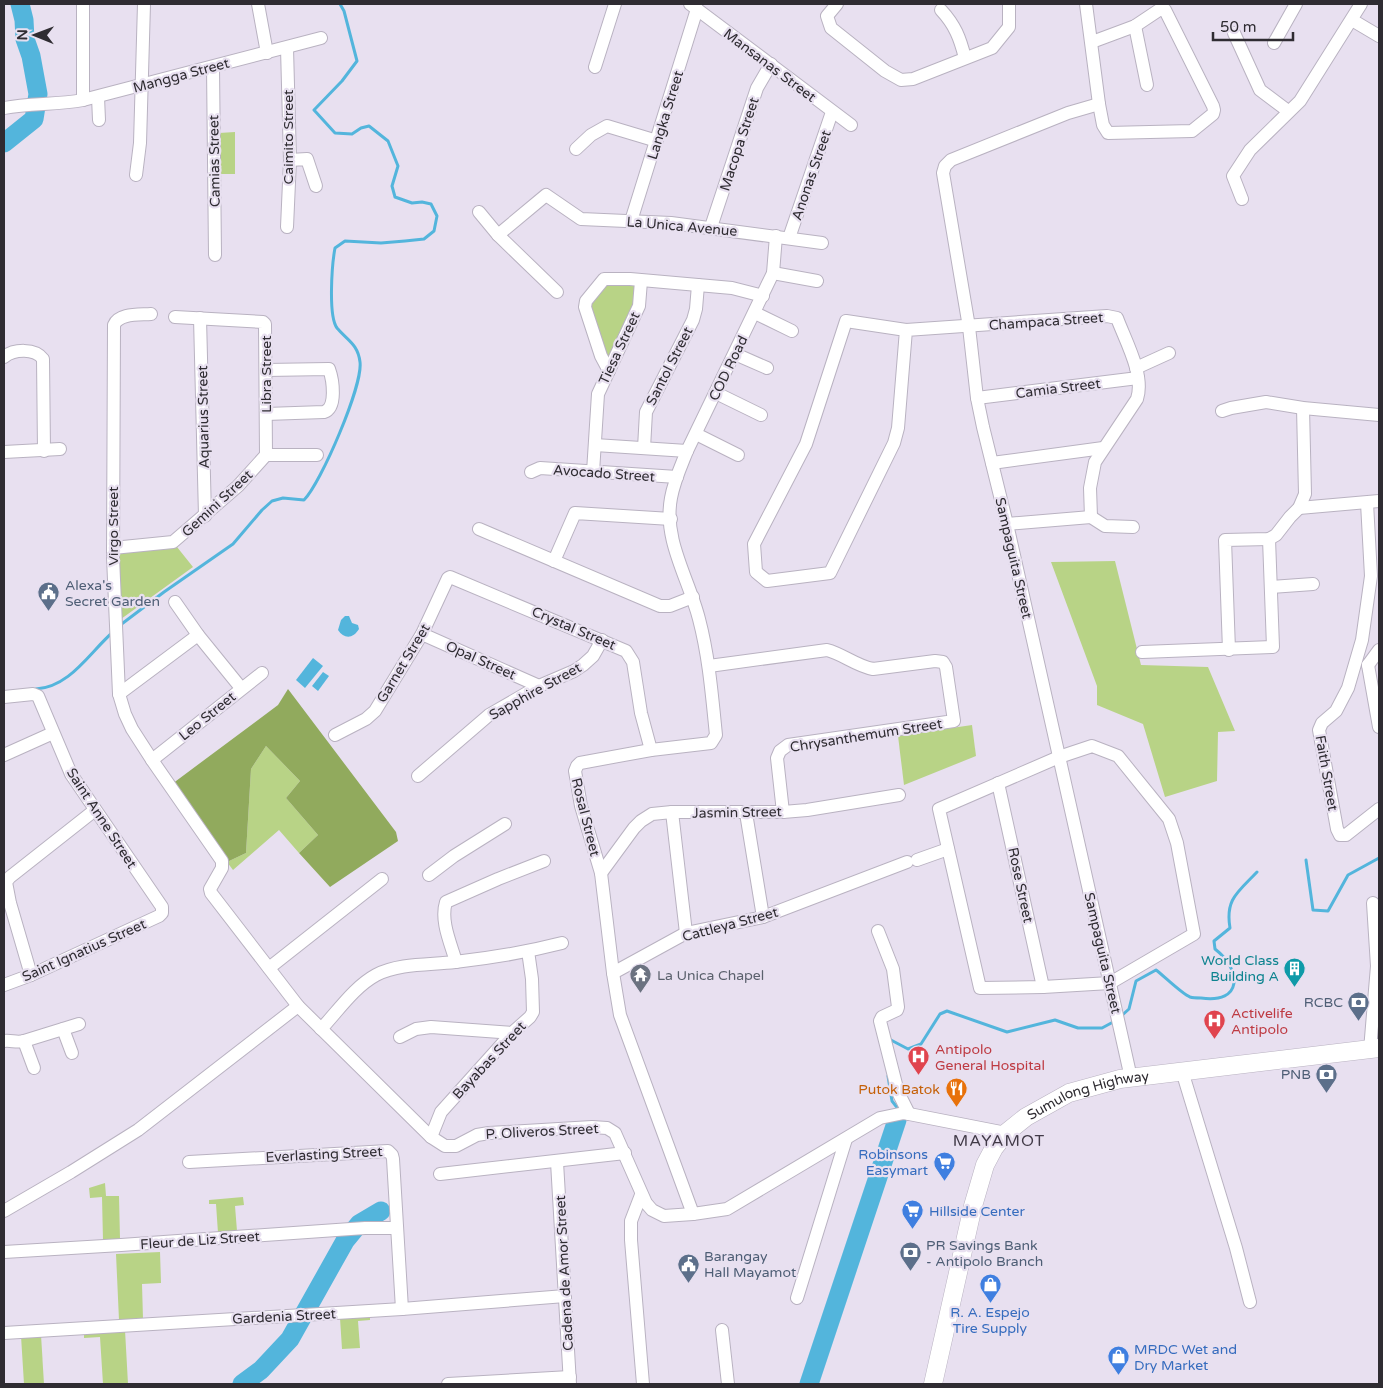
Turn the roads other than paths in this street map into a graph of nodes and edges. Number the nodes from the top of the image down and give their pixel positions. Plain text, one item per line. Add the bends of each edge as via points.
1 (84, 4) edge
2 (144, 4) edge
3 (258, 4) edge
4 (615, 4) edge
5 (837, 4) edge
6 (1009, 4) edge
7 (1086, 4) edge
8 (1296, 4) edge
9 (1361, 4) edge
10 (694, 6) edge
11 (940, 10) dead end
12 (1352, 20) junction
13 (1135, 26) junction
14 (1234, 33) dead end
15 (1379, 36) edge
16 (321, 38) dead end
17 (1092, 42) junction
18 (1274, 43) dead end
19 (287, 48) junction
20 (267, 53) junction
21 (965, 58) junction
22 (771, 64) junction
23 (213, 67) junction
24 (595, 67) dead end
25 (1147, 85) dead end
26 (141, 86) junction
27 (98, 97) junction
28 (83, 100) junction
29 (1099, 104) junction
30 (4, 108) edge
31 (1288, 111) junction
32 (832, 112) junction
33 (99, 120) dead end
34 (851, 125) dead end
35 (657, 141) junction
36 (576, 149) dead end
37 (290, 160) junction
38 (136, 175) dead end
39 (316, 186) dead end
40 (1242, 199) dead end
41 (479, 212) dead end
42 (632, 221) junction
43 (287, 226) dead end
44 (711, 227) junction
45 (498, 235) junction
46 (776, 236) junction
47 (789, 238) junction
48 (822, 243) dead end
49 (216, 255) dead end
50 (774, 273) junction
51 (641, 281) junction
52 (817, 281) dead end
53 (698, 285) junction
54 (557, 292) dead end
55 (763, 296) junction
56 (755, 313) junction
57 (151, 314) dead end
58 (175, 316) dead end
59 (200, 318) junction
60 (969, 327) junction
61 (906, 330) junction
62 (792, 331) dead end
63 (1169, 353) dead end
64 (735, 354) junction
65 (4, 357) edge
66 (767, 368) dead end
67 (266, 370) junction
68 (609, 371) junction
69 (1137, 373) junction
70 (716, 392) junction
71 (978, 398) junction
72 (1303, 408) junction
73 (1222, 412) dead end
74 (266, 414) junction
75 (761, 415) dead end
76 (1379, 415) edge
77 (696, 434) junction
78 (595, 445) junction
79 (644, 448) junction
80 (1103, 448) junction
81 (60, 449) dead end
82 (44, 451) junction
83 (687, 451) junction
84 (4, 452) edge
85 (738, 454) dead end
86 (266, 455) junction
87 (317, 455) dead end
88 (992, 463) junction
89 (531, 472) dead end
90 (593, 472) junction
91 (677, 477) junction
92 (671, 498) joint
93 (1373, 502) edge
94 (1299, 508) junction
95 (205, 516) junction
96 (1091, 517) junction
97 (671, 519) junction
98 (1007, 524) junction
99 (1133, 527) dead end
100 (479, 530) dead end
101 (1270, 539) junction
102 (113, 548) junction
103 (554, 561) junction
104 (1375, 561) edge
105 (453, 577) joint
106 (1314, 584) dead end
107 (1272, 586) junction
108 (693, 597) junction
109 (175, 602) dead end
110 (422, 634) junction
111 (198, 635) junction
112 (602, 640) junction
113 (1229, 650) junction
114 (1379, 650) edge
115 (1142, 652) dead end
116 (1362, 663) junction
117 (709, 666) junction
118 (262, 673) dead end
119 (539, 686) junction
120 (241, 688) junction
121 (119, 694) junction
122 (4, 697) edge
123 (1379, 727) edge
124 (53, 732) junction
125 (335, 735) dead end
126 (652, 750) junction
127 (4, 755) edge
128 (1059, 757) junction
129 (152, 760) junction
130 (418, 776) dead end
131 (998, 783) junction
132 (169, 785) joint
133 (899, 794) dead end
134 (1379, 809) edge
135 (95, 810) junction
136 (672, 812) junction
137 (783, 812) junction
138 (746, 813) junction
139 (505, 824) dead end
140 (948, 849) junction
141 (544, 861) dead end
142 (601, 873) junction
143 (429, 874) dead end
144 (382, 879) dead end
145 (1373, 903) dead end
146 (7, 904) edge
147 (162, 913) joint
148 (763, 917) junction
149 (878, 931) dead end
150 (686, 933) junction
151 (562, 943) dead end
152 (528, 951) junction
153 (456, 962) junction
154 (270, 968) junction
155 (613, 974) junction
156 (31, 975) junction
157 (1110, 983) junction
158 (4, 985) edge
159 (1043, 988) junction
160 (298, 1006) junction
161 (79, 1024) dead end
162 (63, 1029) junction
163 (321, 1029) junction
164 (512, 1033) junction
165 (400, 1037) dead end
166 (4, 1041) edge
167 (24, 1041) junction
168 (1374, 1049) edge
169 (72, 1053) dead end
170 (34, 1068) dead end
171 (1182, 1071) junction
172 (1131, 1078) junction
173 (906, 1113) junction
174 (1006, 1133) junction
175 (431, 1137) junction
176 (846, 1139) junction
177 (624, 1153) junction
178 (189, 1162) dead end
179 (557, 1162) junction
180 (440, 1174) dead end
181 (641, 1195) junction
182 (4, 1211) edge
183 (693, 1214) junction
184 (396, 1228) junction
185 (4, 1252) edge
186 (565, 1296) junction
187 (797, 1298) dead end
188 (1250, 1302) dead end
189 (402, 1309) junction
190 (722, 1330) dead end
191 (4, 1333) edge
192 (570, 1380) edge
193 (448, 1384) edge
194 (643, 1384) edge
195 (728, 1384) edge
196 (933, 1384) edge

1 - 28 street
2 - 26 street
3 - 20 street
4 - 24 street
5 - 21 street via 828,16 831,28 901,80 913,79
6 - 21 street via 1009,27 992,48
7 - 17 street
8 - 18 street
9 - 12 street
10 - 22 street, Mansanas Street
10 - 35 street, Langka Street
11 - 21 street via 960,37
12 - 15 street
12 - 31 street via 1300,101
13 - 17 street
13 - 25 street
13 - 29 street via 1159,10 1165,10 1214,110 1213,114 1192,131 1108,133
14 - 31 street via 1260,90
16 - 19 street, Mangga Street
17 - 29 street
19 - 20 street, Mangga Street
19 - 37 street, Caimito Street
20 - 23 street, Mangga Street
22 - 32 street, Mansanas Street
22 - 44 street, Macopa Street via 757,88
23 - 26 street, Mangga Street
23 - 49 street, Camias Street
26 - 27 street, Mangga Street
26 - 38 street
27 - 28 street, Mangga Street
27 - 33 street
28 - 30 street, Mangga Street
29 - 60 street, Sampaguita Street via 951,160 945,166
31 - 40 street via 1250,150 1233,176
32 - 34 street, Mansanas Street
32 - 47 street, Anonas Street
35 - 36 street via 607,126
35 - 42 street, Langka Street
37 - 39 street via 307,159
37 - 43 street, Caimito Street
41 - 45 street
42 - 44 street, La Unica Avenue
42 - 45 street, La Unica Avenue via 580,219 548,196 543,196
44 - 46 street, La Unica Avenue
45 - 54 street
46 - 47 street, La Unica Avenue
46 - 50 street, COD Road
47 - 48 street, La Unica Avenue
50 - 52 street
50 - 55 street, COD Road
51 - 53 street
51 - 68 street, Tiesa Street via 639,306
51 - 68 street via 604,279 586,301 585,307 601,356
53 - 55 street via 732,288
53 - 79 street, Santol Street via 693,320 646,412
55 - 56 street, COD Road
56 - 62 street
56 - 64 street, COD Road
57 - 102 street, Virgo Street via 124,317 114,325
58 - 59 street, Libra Street
59 - 67 street, Libra Street via 263,322
59 - 95 street, Aquarius Street
60 - 61 street
60 - 69 street, Champaca Street via 1117,318
60 - 71 street, Sampaguita Street
61 - 61 street via 846,321 806,444 754,544 756,572 767,581 830,573 894,443
63 - 69 street, Camia Street
64 - 66 street
64 - 70 street, COD Road
65 - 82 street via 12,352 33,352 42,356
67 - 74 street, Libra Street
67 - 74 street via 329,369 333,403 327,412
68 - 78 street, Tiesa Street via 598,394
69 - 71 street, Camia Street
69 - 80 street, Champaca Street via 1137,399
70 - 75 street
70 - 77 street, COD Road
71 - 88 street, Sampaguita Street
72 - 73 street via 1266,402
72 - 76 street
72 - 94 street via 1305,494
74 - 86 street, Libra Street
77 - 83 street, COD Road
77 - 85 street
78 - 79 street
78 - 90 street, Tiesa Street
79 - 83 street
80 - 88 street
80 - 96 street, Champaca Street via 1092,475
81 - 82 street
82 - 84 street
83 - 91 street, COD Road
86 - 87 street
86 - 95 street, Gemini Street
88 - 98 street, Sampaguita Street
89 - 90 street, Avocado Street via 540,468
90 - 91 street, Avocado Street
91 - 92 street, COD Road
92 - 97 street, Rosal Street
93 - 94 street
93 - 104 street
94 - 101 street
95 - 102 street, Gemini Street via 171,543
96 - 98 street
96 - 99 street via 1105,526
97 - 103 street via 575,513
97 - 108 street, Rosal Street via 678,561
98 - 128 street, Sampaguita Street
100 - 103 street
101 - 107 street
101 - 113 street via 1225,540
102 - 121 street, Virgo Street
103 - 108 street via 660,606 670,606
104 - 116 street
105 - 110 street, Garnet Street via 448,578
105 - 112 street, Crystal Street
106 - 107 street
107 - 113 street via 1273,647
108 - 117 street, Rosal Street
109 - 111 street
110 - 119 street, Opal Street
110 - 125 street, Garnet Street via 375,711
111 - 120 street
111 - 121 street
112 - 119 street, Sapphire Street via 593,656 574,672
112 - 126 street, Crystal Street via 626,651 633,662 640,707
113 - 115 street
114 - 116 street
116 - 123 street
116 - 134 street, Faith Street via 1336,711 1319,730 1340,835 1346,835
117 - 126 street, Rosal Street via 714,740
117 - 137 street, Chrysanthemum Street via 827,650 873,669 935,661 943,662 946,667 954,721 788,745 780,751 777,758
118 - 120 street, Leo Street
119 - 130 street, Sapphire Street via 489,715
120 - 129 street, Leo Street
121 - 129 street, Virgo Street via 132,729
122 - 124 street, Saint Anne Street via 36,695
124 - 127 street
124 - 135 street, Saint Anne Street via 71,774
126 - 142 street, Rosal Street via 577,766 581,806
128 - 131 street
128 - 157 street, Sampaguita Street
128 - 157 street via 1092,746 1118,756 1169,820 1177,843 1194,934
129 - 132 street, Virgo Street
131 - 140 street via 939,809
131 - 159 street, Rose Street
132 - 154 street, P. Oliveros Street via 222,861 222,868 210,892
133 - 137 street, Jasmin Street
135 - 146 street via 10,877 6,884
135 - 147 street, Saint Anne Street via 162,907
136 - 138 street, Jasmin Street
136 - 142 street, Jasmin Street via 652,814 641,820
136 - 150 street
137 - 138 street, Jasmin Street
138 - 148 street
139 - 143 street
140 - 148 street, Cattleya Street
140 - 159 street via 980,988
141 - 153 street via 446,902 447,933
142 - 155 street, Rosal Street
144 - 154 street
145 - 168 street via 1377,966
146 - 156 street
147 - 156 street, Saint Ignatius Street
148 - 150 street, Cattleya Street
149 - 173 street via 893,968 898,1007 880,1020
150 - 155 street, Cattleya Street
151 - 152 street
152 - 153 street
152 - 164 street, Bayabas Street via 533,1012
153 - 163 street via 389,970 375,976 354,993
154 - 160 street, P. Oliveros Street
155 - 183 street, Rosal Street via 620,1015
156 - 158 street, Saint Ignatius Street
157 - 159 street
157 - 172 street, Sampaguita Street
160 - 163 street, P. Oliveros Street
160 - 182 street via 138,1130
161 - 162 street
162 - 167 street
162 - 169 street
163 - 175 street, P. Oliveros Street
164 - 165 street via 431,1027 416,1028
164 - 175 street, Bayabas Street via 441,1112
166 - 167 street
167 - 170 street
168 - 171 main road, Sumulong Highway
171 - 172 main road, Sumulong Highway
171 - 188 street
172 - 174 main road, Sumulong Highway via 1069,1093 1035,1110
173 - 174 street, P. Oliveros Street
173 - 176 street, P. Oliveros Street via 880,1118
174 - 196 main road, Sumulong Highway via 985,1165 973,1206
175 - 177 street, P. Oliveros Street via 445,1146 456,1146 477,1135 489,1133 607,1128 615,1133
176 - 183 street, P. Oliveros Street via 727,1209
176 - 187 street
177 - 179 street
177 - 181 street, P. Oliveros Street
178 - 184 street, Everlasting Street via 388,1151 392,1155
179 - 180 street
179 - 186 street, Cadena de Amor Street
181 - 183 street, P. Oliveros Street via 658,1214
181 - 194 street via 631,1221 631,1240
184 - 185 street, Fleur de Liz Street
184 - 189 street, Everlasting Street
186 - 189 street, Gardenia Street
186 - 192 street, Cadena de Amor Street
189 - 191 street, Gardenia Street
190 - 195 street
192 - 193 street

